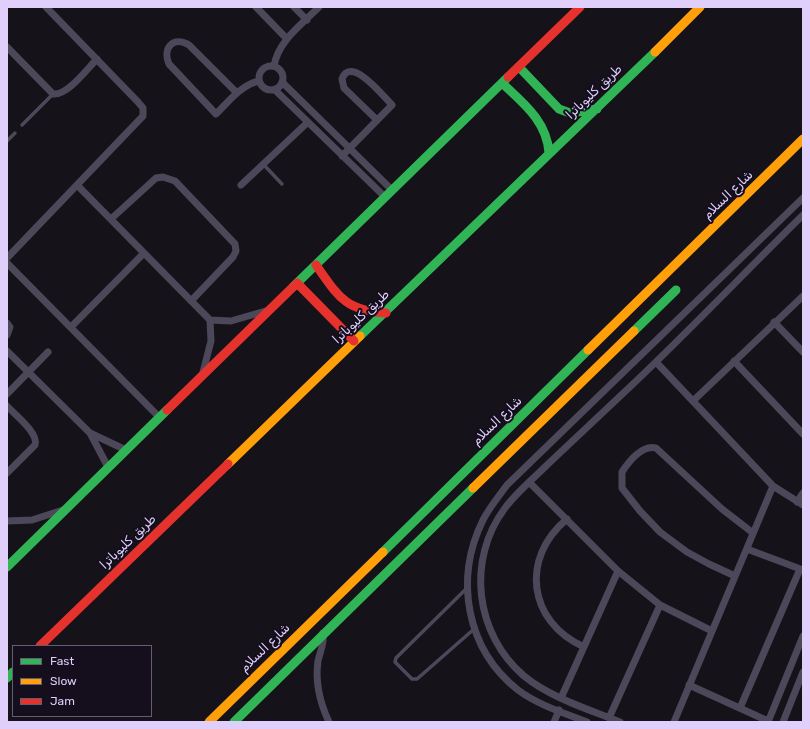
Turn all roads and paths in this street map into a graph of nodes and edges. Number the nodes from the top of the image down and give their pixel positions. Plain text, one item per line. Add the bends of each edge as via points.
1 (46, 7) edge
2 (256, 7) edge
3 (294, 7) edge
4 (319, 7) edge
5 (580, 7) edge
6 (700, 7) edge
7 (307, 20) junction
8 (287, 39) junction
9 (7, 47) edge
10 (97, 59) junction
11 (274, 66) junction
12 (519, 67) junction
13 (259, 81) junction
14 (282, 82) junction
15 (502, 83) junction
16 (275, 90) junction
17 (237, 93) junction
18 (53, 94) junction
19 (597, 109) junction
20 (378, 120) junction
21 (308, 122) junction
22 (22, 125) dead end
23 (15, 133) dead end
24 (803, 139) edge
25 (7, 141) edge
26 (350, 148) junction
27 (549, 153) junction
28 (342, 156) junction
29 (263, 164) junction
30 (282, 184) dead end
31 (77, 185) junction
32 (241, 185) dead end
33 (392, 190) junction
34 (385, 197) junction
35 (803, 198) edge
36 (803, 215) edge
37 (111, 219) junction
38 (144, 253) junction
39 (7, 258) edge
40 (7, 263) edge
41 (316, 265) junction
42 (728, 271) junction
43 (737, 280) junction
44 (297, 283) junction
45 (676, 290) dead end
46 (803, 296) edge
47 (191, 301) junction
48 (269, 310) junction
49 (386, 313) junction
50 (210, 320) junction
51 (7, 322) edge
52 (774, 322) junction
53 (71, 327) junction
54 (7, 335) edge
55 (354, 341) junction
56 (7, 351) edge
57 (48, 352) dead end
58 (803, 352) edge
59 (734, 361) junction
60 (656, 362) junction
61 (28, 372) junction
62 (202, 376) junction
63 (7, 394) edge
64 (693, 401) junction
65 (7, 406) edge
66 (159, 417) junction
67 (569, 425) junction
68 (90, 433) junction
69 (803, 434) edge
70 (578, 435) junction
71 (126, 450) junction
72 (108, 467) junction
73 (7, 473) edge
74 (530, 482) junction
75 (773, 486) junction
76 (803, 493) edge
77 (800, 503) edge
78 (65, 509) junction
79 (567, 520) junction
80 (7, 521) edge
81 (753, 533) junction
82 (746, 549) junction
83 (7, 567) edge
84 (801, 569) edge
85 (618, 571) junction
86 (735, 576) junction
87 (467, 588) junction
88 (660, 605) junction
89 (474, 629) junction
90 (712, 631) junction
91 (323, 633) junction
92 (803, 636) edge
93 (41, 645) edge
94 (584, 647) junction
95 (803, 672) edge
96 (689, 685) junction
97 (561, 698) junction
98 (740, 708) junction
99 (559, 710) junction
100 (610, 718) junction
101 (570, 719) edge
102 (209, 722) edge
103 (234, 722) edge
104 (329, 722) edge
105 (554, 722) edge
106 (587, 722) edge
107 (620, 722) edge
108 (674, 722) edge
109 (768, 722) edge
110 (783, 722) edge

1 - 10 street
2 - 8 street
3 - 7 street
4 - 7 street
5 - 12 main road
6 - 19 main road, طريق كليوباترا
7 - 8 street
8 - 11 street via 278,51
9 - 18 street
10 - 18 street via 66,90 57,95
10 - 31 street via 143,108 143,116
11 - 13 street via 262,70
11 - 14 street via 282,72
12 - 15 main road
12 - 19 main road via 559,109 570,113
13 - 16 street via 265,89
13 - 17 street via 247,85
14 - 16 street
14 - 26 street
15 - 27 main road via 541,123 549,140
15 - 33 main road
16 - 21 street
17 - 17 street via 189,45 183,41 170,44 166,50 169,64 216,114
18 - 22 lane
19 - 27 main road, طريق كليوباترا
20 - 20 street via 392,105 359,73 351,70 347,72 342,79 344,88
20 - 26 street
21 - 28 street
21 - 29 street
23 - 25 lane
24 - 102 main road, شارع السلام
26 - 28 street
26 - 33 street
27 - 49 main road, طريق كليوباترا
28 - 34 street
29 - 30 lane
29 - 32 street
31 - 37 street
31 - 39 street
33 - 34 main road
34 - 41 main road
35 - 42 street
36 - 43 street
37 - 38 street
37 - 47 street via 156,178 163,177 175,181 235,244 236,251
38 - 47 street
38 - 53 street
40 - 53 street
41 - 44 main road
41 - 49 main road via 349,306 362,312
42 - 43 street
42 - 67 street
43 - 60 street
44 - 48 main road
44 - 55 main road
45 - 91 main road
46 - 52 street
47 - 50 street
48 - 50 street via 231,321
48 - 62 main road
49 - 55 main road, طريق كليوباترا
50 - 62 street via 211,341
51 - 54 street via 10,327
52 - 58 street
52 - 59 street
53 - 66 street
55 - 93 main road, طريق كليوباترا
56 - 61 street
57 - 61 street
59 - 64 street
59 - 69 street
60 - 64 street
60 - 70 street
61 - 63 street
61 - 68 street
62 - 66 main road
64 - 75 street
65 - 73 street via 34,434 36,441
66 - 71 main road
67 - 70 street
67 - 87 street via 507,485 491,508 475,538 469,561
68 - 71 street
68 - 72 street
70 - 74 street
71 - 72 main road
72 - 78 main road
74 - 79 street
74 - 97 street via 505,508 487,541 482,559 481,596 484,615 500,649 511,663 535,684
75 - 77 street
75 - 81 street
76 - 77 street
78 - 80 street via 32,520
78 - 83 main road
79 - 85 street
79 - 94 street via 551,535 540,555 537,588 543,610 552,624 564,636
81 - 82 street
81 - 86 street via 722,509 656,448 651,446 642,450 622,472 622,488 660,532 687,552
82 - 84 street
82 - 86 street
84 - 98 street
85 - 88 street
85 - 94 street
86 - 90 street
87 - 89 street via 470,618
87 - 89 lane via 396,658 395,662 412,679 417,679
88 - 90 street
88 - 100 street
89 - 99 street via 489,659 503,676 538,702
90 - 96 street
91 - 103 main road
91 - 104 street via 324,640 318,661 318,686
92 - 109 street
94 - 97 street
95 - 110 street
96 - 98 street
96 - 108 street
97 - 100 street
98 - 109 street
99 - 101 street
99 - 105 street
100 - 107 street
101 - 106 street

